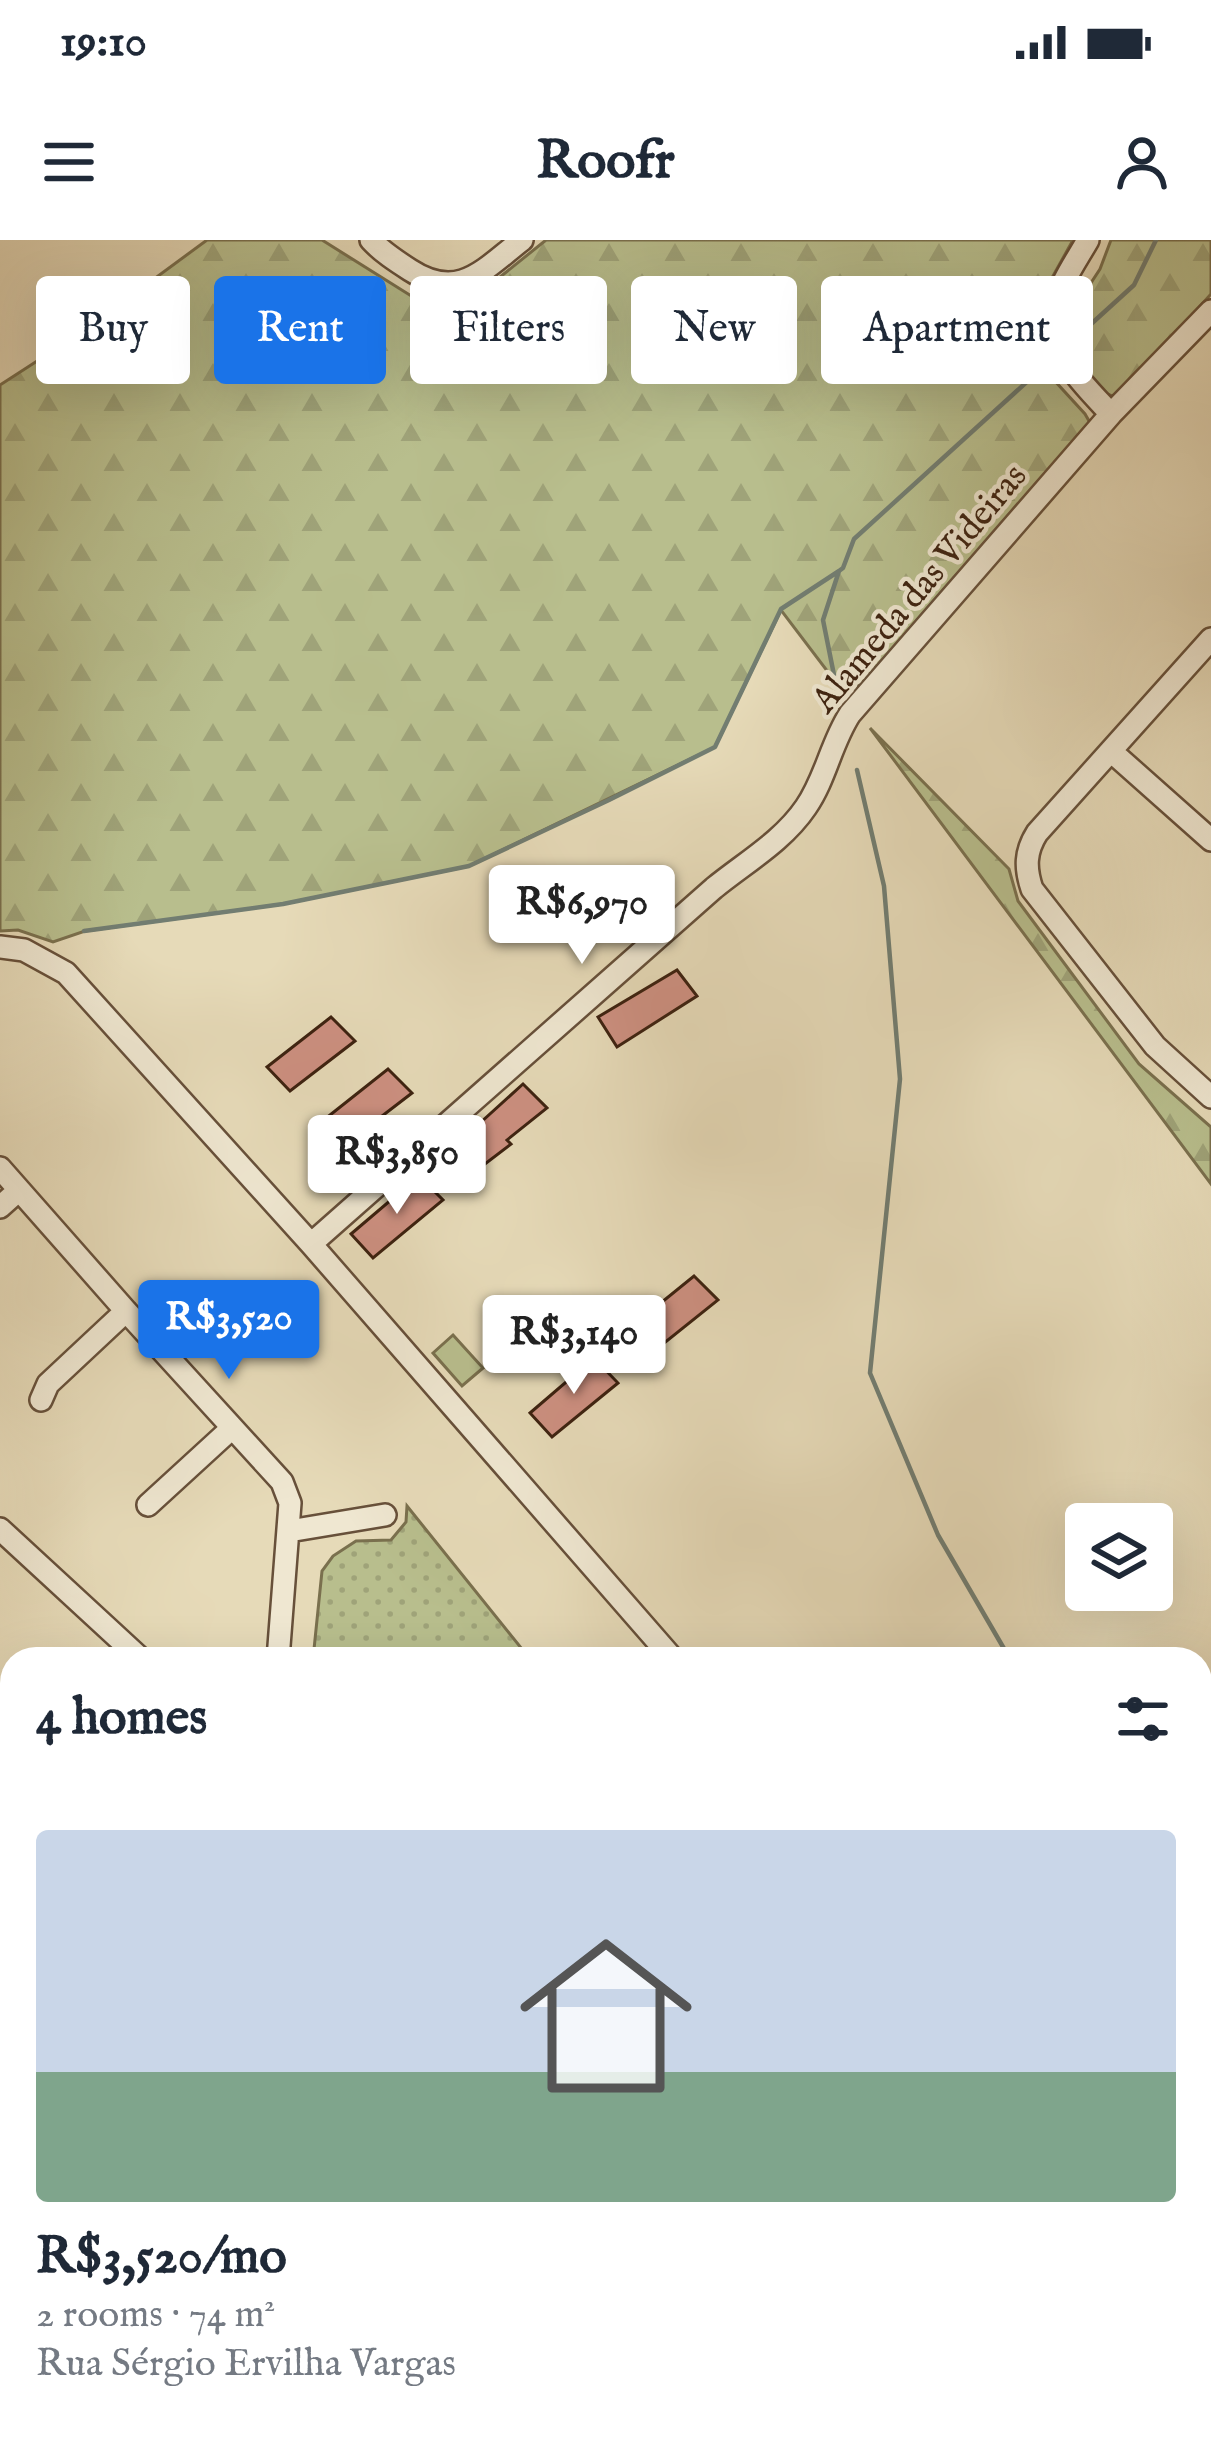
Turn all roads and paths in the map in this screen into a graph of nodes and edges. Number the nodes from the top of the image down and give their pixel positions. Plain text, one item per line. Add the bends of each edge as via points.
1 (371, 240) edge
2 (522, 240) edge
3 (1088, 240) edge
4 (1211, 310) edge
5 (1112, 414) junction
6 (1211, 639) edge
7 (1112, 752) junction
8 (1211, 840) edge
9 (0, 946) edge
10 (1211, 1097) edge
11 (0, 1168) edge
12 (20, 1190) junction
13 (0, 1207) edge
14 (311, 1244) junction
15 (126, 1311) junction
16 (40, 1400) dead end
17 (232, 1428) junction
18 (148, 1505) dead end
19 (385, 1515) dead end
20 (0, 1528) edge
21 (289, 1531) junction
22 (128, 1647) edge
23 (279, 1647) edge
24 (663, 1647) edge

1 - 2 street via 417,275 451,285 472,279
3 - 5 street via 1053,312 1057,342
4 - 5 street, Alameda das Videiras
5 - 14 street, Alameda das Videiras via 850,714 823,778 779,839
6 - 7 street
7 - 8 street
7 - 10 street via 1037,833 1026,870 1106,986
9 - 14 street via 66,973
11 - 12 street
12 - 13 street
12 - 15 street
14 - 24 street
15 - 16 street
15 - 17 street
17 - 18 street
17 - 21 street via 282,1482
19 - 21 street
20 - 22 street
21 - 23 street

